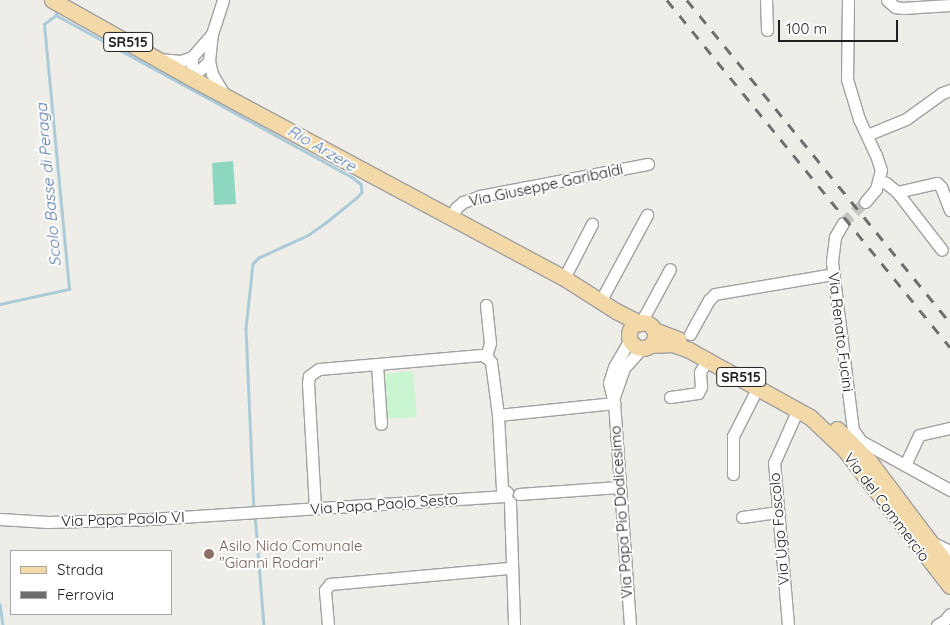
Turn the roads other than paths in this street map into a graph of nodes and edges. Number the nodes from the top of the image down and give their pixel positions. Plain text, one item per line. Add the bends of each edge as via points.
1 (223, 0) edge
2 (766, 0) edge
3 (848, 0) edge
4 (887, 0) edge
5 (57, 3) edge
6 (950, 5) edge
7 (767, 30) dead end
8 (212, 34) junction
9 (192, 57) junction
10 (159, 59) junction
11 (209, 61) junction
12 (191, 78) junction
13 (950, 90) edge
14 (224, 94) junction
15 (867, 135) junction
16 (648, 164) dead end
17 (880, 181) junction
18 (897, 192) junction
19 (865, 202) tunnel mouth
20 (950, 210) edge
21 (647, 215) dead end
22 (451, 217) junction
23 (843, 223) tunnel mouth
24 (592, 224) dead end
25 (942, 250) dead end
26 (670, 269) dead end
27 (833, 274) junction
28 (564, 278) junction
29 (601, 300) junction
30 (486, 305) dead end
31 (642, 335) junction
32 (687, 337) junction
33 (486, 357) junction
34 (707, 360) junction
35 (377, 365) junction
36 (758, 387) junction
37 (670, 397) dead end
38 (613, 401) junction
39 (798, 409) junction
40 (498, 415) junction
41 (381, 424) dead end
42 (828, 426) junction
43 (950, 428) edge
44 (905, 465) junction
45 (733, 474) dead end
46 (619, 487) junction
47 (950, 490) edge
48 (511, 496) junction
49 (315, 508) junction
50 (777, 512) junction
51 (246, 513) joint
52 (742, 517) dead end
53 (0, 519) edge
54 (931, 542) junction
55 (950, 551) edge
56 (511, 568) junction
57 (950, 568) edge
58 (950, 586) edge
59 (950, 614) edge
60 (328, 625) edge
61 (514, 625) edge
62 (630, 625) edge
63 (788, 625) edge
64 (937, 625) edge

1 - 8 street
2 - 7 street
3 - 15 street via 846,78
4 - 6 street via 895,7 903,8
5 - 10 main road, Via Giuseppe Garibaldi / SR515
8 - 9 street
8 - 11 street
9 - 10 street via 182,61
9 - 12 street
10 - 12 main road, Via Giuseppe Garibaldi / SR515
11 - 12 street
11 - 14 street via 212,74
12 - 14 main road, Via Giuseppe Garibaldi / SR515
13 - 15 street via 906,120
14 - 22 main road, Via Giuseppe Garibaldi / SR515
15 - 17 street via 880,165
16 - 22 street, Via Giuseppe Garibaldi via 480,196 463,202
17 - 18 street
17 - 19 street
18 - 20 street via 936,183 941,187
18 - 25 street
21 - 29 street
22 - 28 main road, Via Giuseppe Garibaldi / SR515
23 - 27 street, Via Renato Fucini via 834,244
24 - 28 street
26 - 31 street, Via Papa Pio Dodicesimo via 646,315
27 - 32 street via 715,294
27 - 44 street, Via Renato Fucini via 855,434 861,441
28 - 29 main road, Via Giuseppe Garibaldi / SR515
29 - 31 main road, Via Giuseppe Garibaldi / SR515
30 - 33 street via 490,343
31 - 32 main road, Via Giuseppe Garibaldi / SR515
31 - 34 main road, Via Giuseppe Garibaldi / SR515 via 676,345
31 - 38 street, Via Papa Pio Dodicesimo via 624,368
32 - 42 main road, Via Giuseppe Garibaldi / SR515 via 771,387
33 - 35 street
33 - 40 street via 492,362
34 - 36 main road, Via Giuseppe Garibaldi / SR515
34 - 37 street via 700,372 698,393
35 - 41 street
35 - 49 street via 319,369 309,376
36 - 39 main road, Via Giuseppe Garibaldi / SR515
36 - 45 street via 732,436
38 - 40 street
38 - 46 street, Via Papa Pio Dodicesimo
39 - 42 main road, Via Giuseppe Garibaldi / SR515
39 - 50 street, Via Ugo Foscolo via 775,457
40 - 48 street via 502,489
42 - 54 main road, Via del Commercio / SR515 via 870,462
42 - 58 main road, Via del Commercio / SR515
43 - 44 street via 919,435
44 - 47 street
46 - 48 street, Via Papa Paolo Sesto
46 - 62 street, Via Papa Pio Dodicesimo
48 - 49 street, Via Papa Paolo Sesto
48 - 56 street
49 - 51 street, Via Papa Paolo Sesto
50 - 52 street
50 - 63 street, Via Ugo Foscolo
51 - 53 street, Via Papa Paolo VI via 48,522
54 - 55 street
54 - 57 main road, Via del Commercio / SR515
56 - 60 street via 330,584 325,590
56 - 61 street
59 - 64 street

